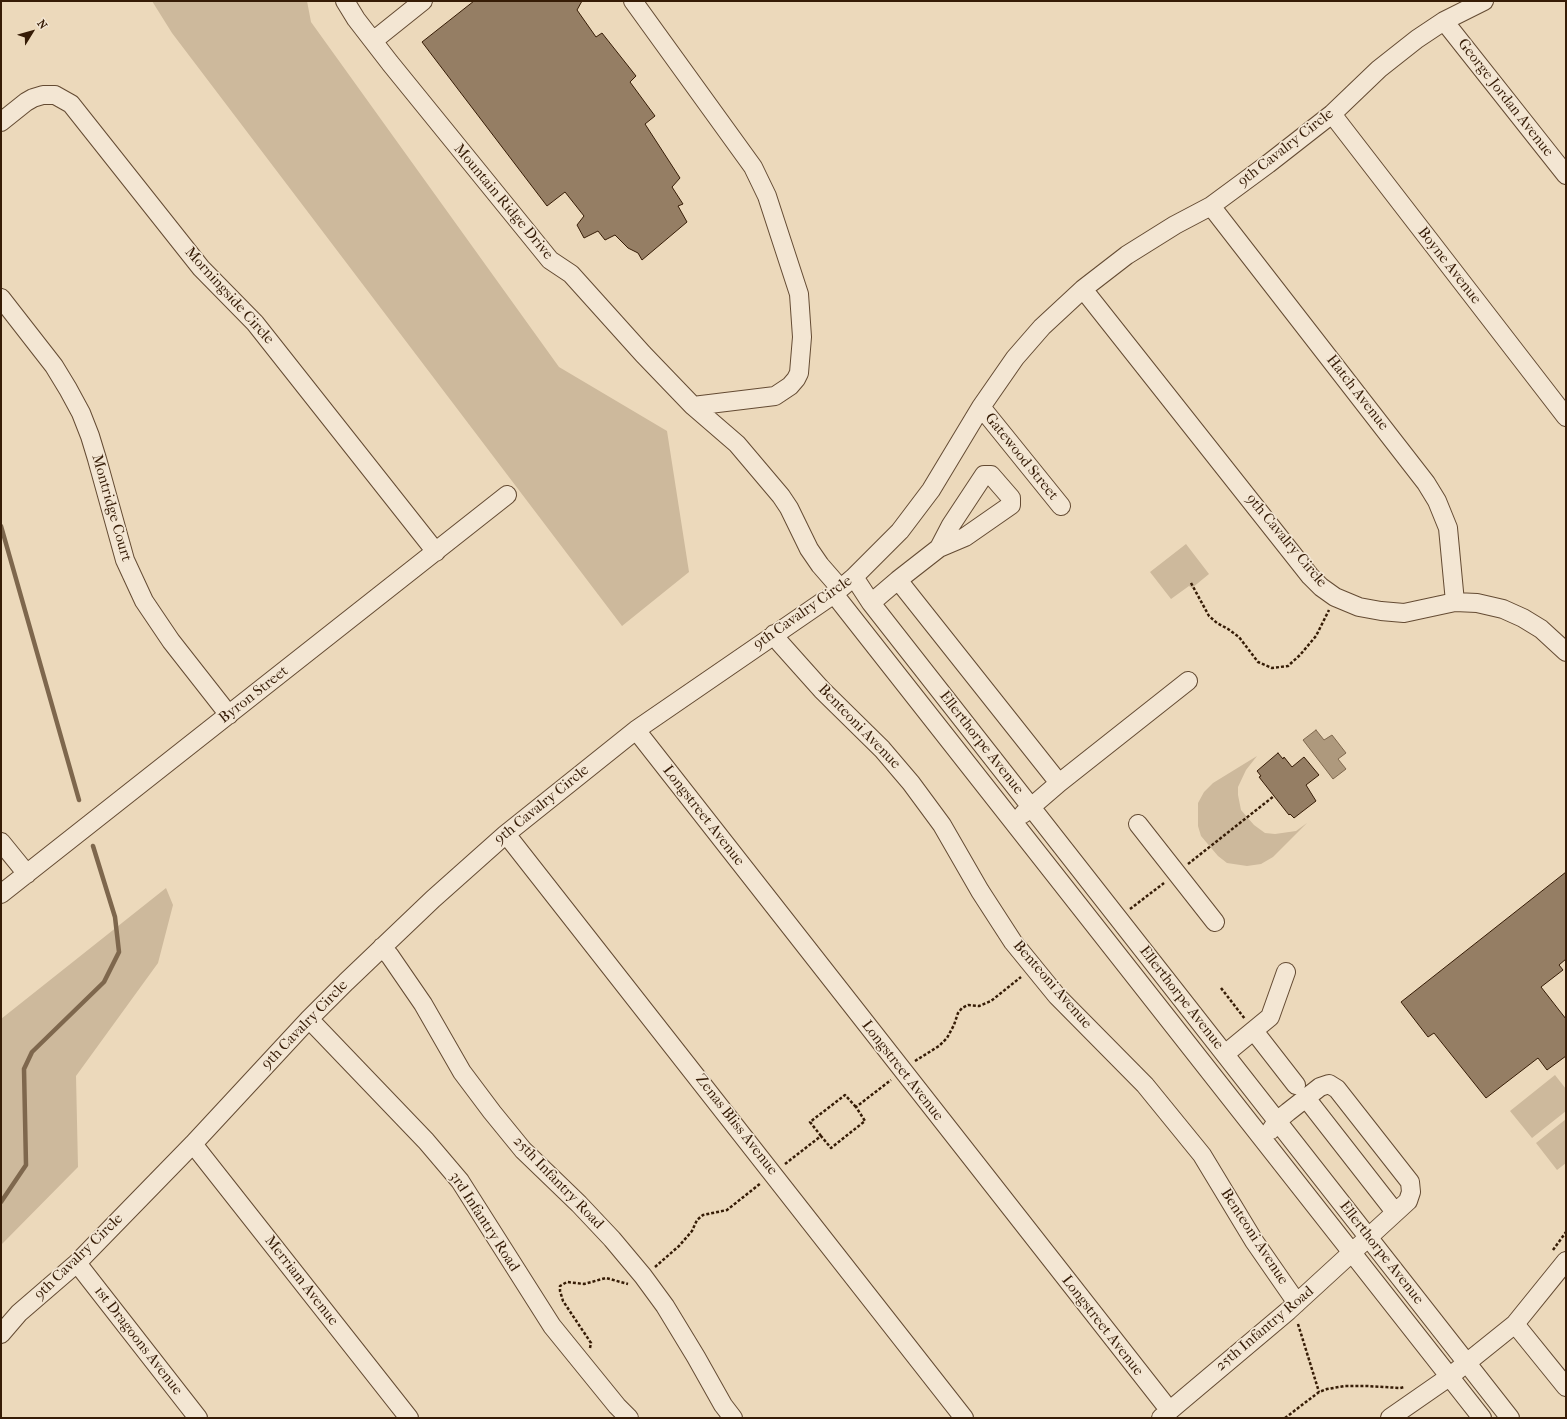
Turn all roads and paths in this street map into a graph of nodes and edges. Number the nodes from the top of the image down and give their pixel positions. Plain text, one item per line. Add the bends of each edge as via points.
1 (345, 1) edge
2 (424, 1) edge
3 (633, 1) edge
4 (1484, 1) edge
5 (1444, 21) junction
6 (373, 41) junction
7 (1332, 114) junction
8 (1, 122) edge
9 (1566, 175) edge
10 (1210, 206) junction
11 (1083, 289) junction
12 (1, 298) edge
13 (693, 406) junction
14 (981, 407) junction
15 (1566, 417) edge
16 (507, 496) dead end
17 (1061, 506) dead end
18 (939, 548) dead end
19 (436, 552) junction
20 (854, 577) junction
21 (898, 580) junction
22 (1191, 583) dead end
23 (837, 591) junction
24 (1455, 602) junction
25 (871, 603) junction
26 (1331, 606) dead end
27 (774, 634) junction
28 (1566, 652) edge
29 (1188, 681) dead end
30 (229, 715) junction
31 (636, 730) junction
32 (1059, 783) junction
33 (1274, 796) dead end
34 (1031, 807) junction
35 (1013, 822) junction
36 (1138, 824) dead end
37 (506, 834) junction
38 (1, 842) edge
39 (1176, 873) junction
40 (26, 874) junction
41 (1, 894) edge
42 (1129, 909) dead end
43 (1215, 922) dead end
44 (382, 947) junction
45 (1286, 972) dead end
46 (1220, 988) dead end
47 (309, 1019) junction
48 (1254, 1031) junction
49 (1225, 1054) junction
50 (1301, 1091) junction
51 (856, 1108) dead end
52 (1277, 1120) junction
53 (821, 1136) dead end
54 (1264, 1141) junction
55 (193, 1144) junction
56 (1395, 1212) junction
57 (1566, 1232) edge
58 (1369, 1238) junction
59 (1352, 1253) junction
60 (1558, 1257) edge
61 (77, 1263) junction
62 (1297, 1310) junction
63 (1515, 1324) junction
64 (1, 1334) edge
65 (1467, 1363) junction
66 (1449, 1377) junction
67 (1411, 1385) dead end
68 (1566, 1387) edge
69 (1319, 1392) junction
70 (1165, 1414) edge
71 (1398, 1416) edge
72 (198, 1418) edge
73 (409, 1418) edge
74 (629, 1418) edge
75 (733, 1418) edge
76 (964, 1418) edge
77 (1285, 1418) edge
78 (1482, 1418) edge
79 (1510, 1418) edge

1 - 6 street, Mountain Ridge Drive
2 - 6 street
3 - 13 street via 753,167 768,196 799,294 802,337 799,373 790,386 776,396
4 - 5 street, 9th Cavalry Circle
5 - 7 street, 9th Cavalry Circle via 1379,69
5 - 9 street, George Jordan Avenue
6 - 13 street, Mountain Ridge Drive via 550,260 571,274
7 - 10 street, 9th Cavalry Circle
7 - 15 street, Boyne Avenue
8 - 19 street, Morningside Circle via 26,102 44,95 55,95 71,104 201,268 255,324
10 - 11 street, 9th Cavalry Circle via 1127,255
10 - 24 street, Hatch Avenue via 1426,482 1448,528
11 - 14 street, 9th Cavalry Circle via 1042,327 1015,358
11 - 24 street, 9th Cavalry Circle via 1321,587 1359,607 1381,611 1404,613
12 - 30 street, Montridge Court via 54,366 81,413 97,459 124,560 144,601 171,641
13 - 23 street, Mountain Ridge Drive via 737,444 781,496 809,549
14 - 17 street, Gatewood Street
14 - 20 street, 9th Cavalry Circle via 931,490 900,531
16 - 19 street, Byron Street
18 - 21 street
19 - 30 street, Byron Street
20 - 23 street, 9th Cavalry Circle
20 - 25 street, Ellerthorpe Avenue
21 - 25 street
21 - 32 street
22 - 26 path via 1209,616 1239,637 1258,662 1272,668 1288,666 1300,655 1316,636
23 - 27 street, 9th Cavalry Circle
23 - 35 street, Ellerthorpe Avenue
24 - 28 street, 9th Cavalry Circle via 1477,603 1503,609 1523,618
25 - 34 street, Ellerthorpe Avenue
27 - 31 street, 9th Cavalry Circle
27 - 62 street, Benteoni Avenue via 822,690 882,749 911,783 942,825 1013,942 1057,996 1145,1085 1202,1155
29 - 32 street
30 - 40 street, Byron Street
31 - 37 street, 9th Cavalry Circle
31 - 70 street, Longstreet Avenue
32 - 34 street
33 - 39 path
34 - 35 street
34 - 49 street, Ellerthorpe Avenue
35 - 54 street, Ellerthorpe Avenue
36 - 39 street
37 - 44 street, 9th Cavalry Circle
37 - 76 street, Zenas Bliss Avenue
38 - 40 street
39 - 42 path
39 - 43 street
40 - 41 street, Byron Street
44 - 47 street, 9th Cavalry Circle
44 - 75 street, 25th Infantry Road via 422,1004 462,1072 492,1112 523,1150 596,1221 643,1276 665,1306
45 - 48 street via 1270,1017
46 - 48 path
47 - 55 street, 9th Cavalry Circle
47 - 74 street, 3rd Infantry Road via 426,1141 460,1181 552,1326
48 - 49 street
48 - 50 street
49 - 52 street, Ellerthorpe Avenue
50 - 52 street
50 - 56 street
50 - 56 street, 25th Infantry Road via 1329,1084 1337,1089 1410,1182 1411,1192 1408,1201
51 - 53 path via 845,1095 810,1122
52 - 54 street
52 - 58 street, Ellerthorpe Avenue
54 - 59 street, Ellerthorpe Avenue
55 - 61 street, 9th Cavalry Circle
55 - 73 street, Merriam Avenue
56 - 58 street, 25th Infantry Road
57 - 60 path
58 - 59 street, 25th Infantry Road
58 - 65 street, Ellerthorpe Avenue
59 - 62 street, 25th Infantry Road
59 - 66 street, Ellerthorpe Avenue
60 - 63 street
61 - 64 street, 9th Cavalry Circle via 19,1314
61 - 72 street, 1st Dragoons Avenue
62 - 69 path
62 - 70 street, 25th Infantry Road
63 - 65 street
63 - 68 street
65 - 66 street
65 - 79 street, Ellerthorpe Avenue
66 - 71 street
66 - 78 street, Ellerthorpe Avenue
67 - 69 path via 1400,1388 1345,1386
69 - 77 path

